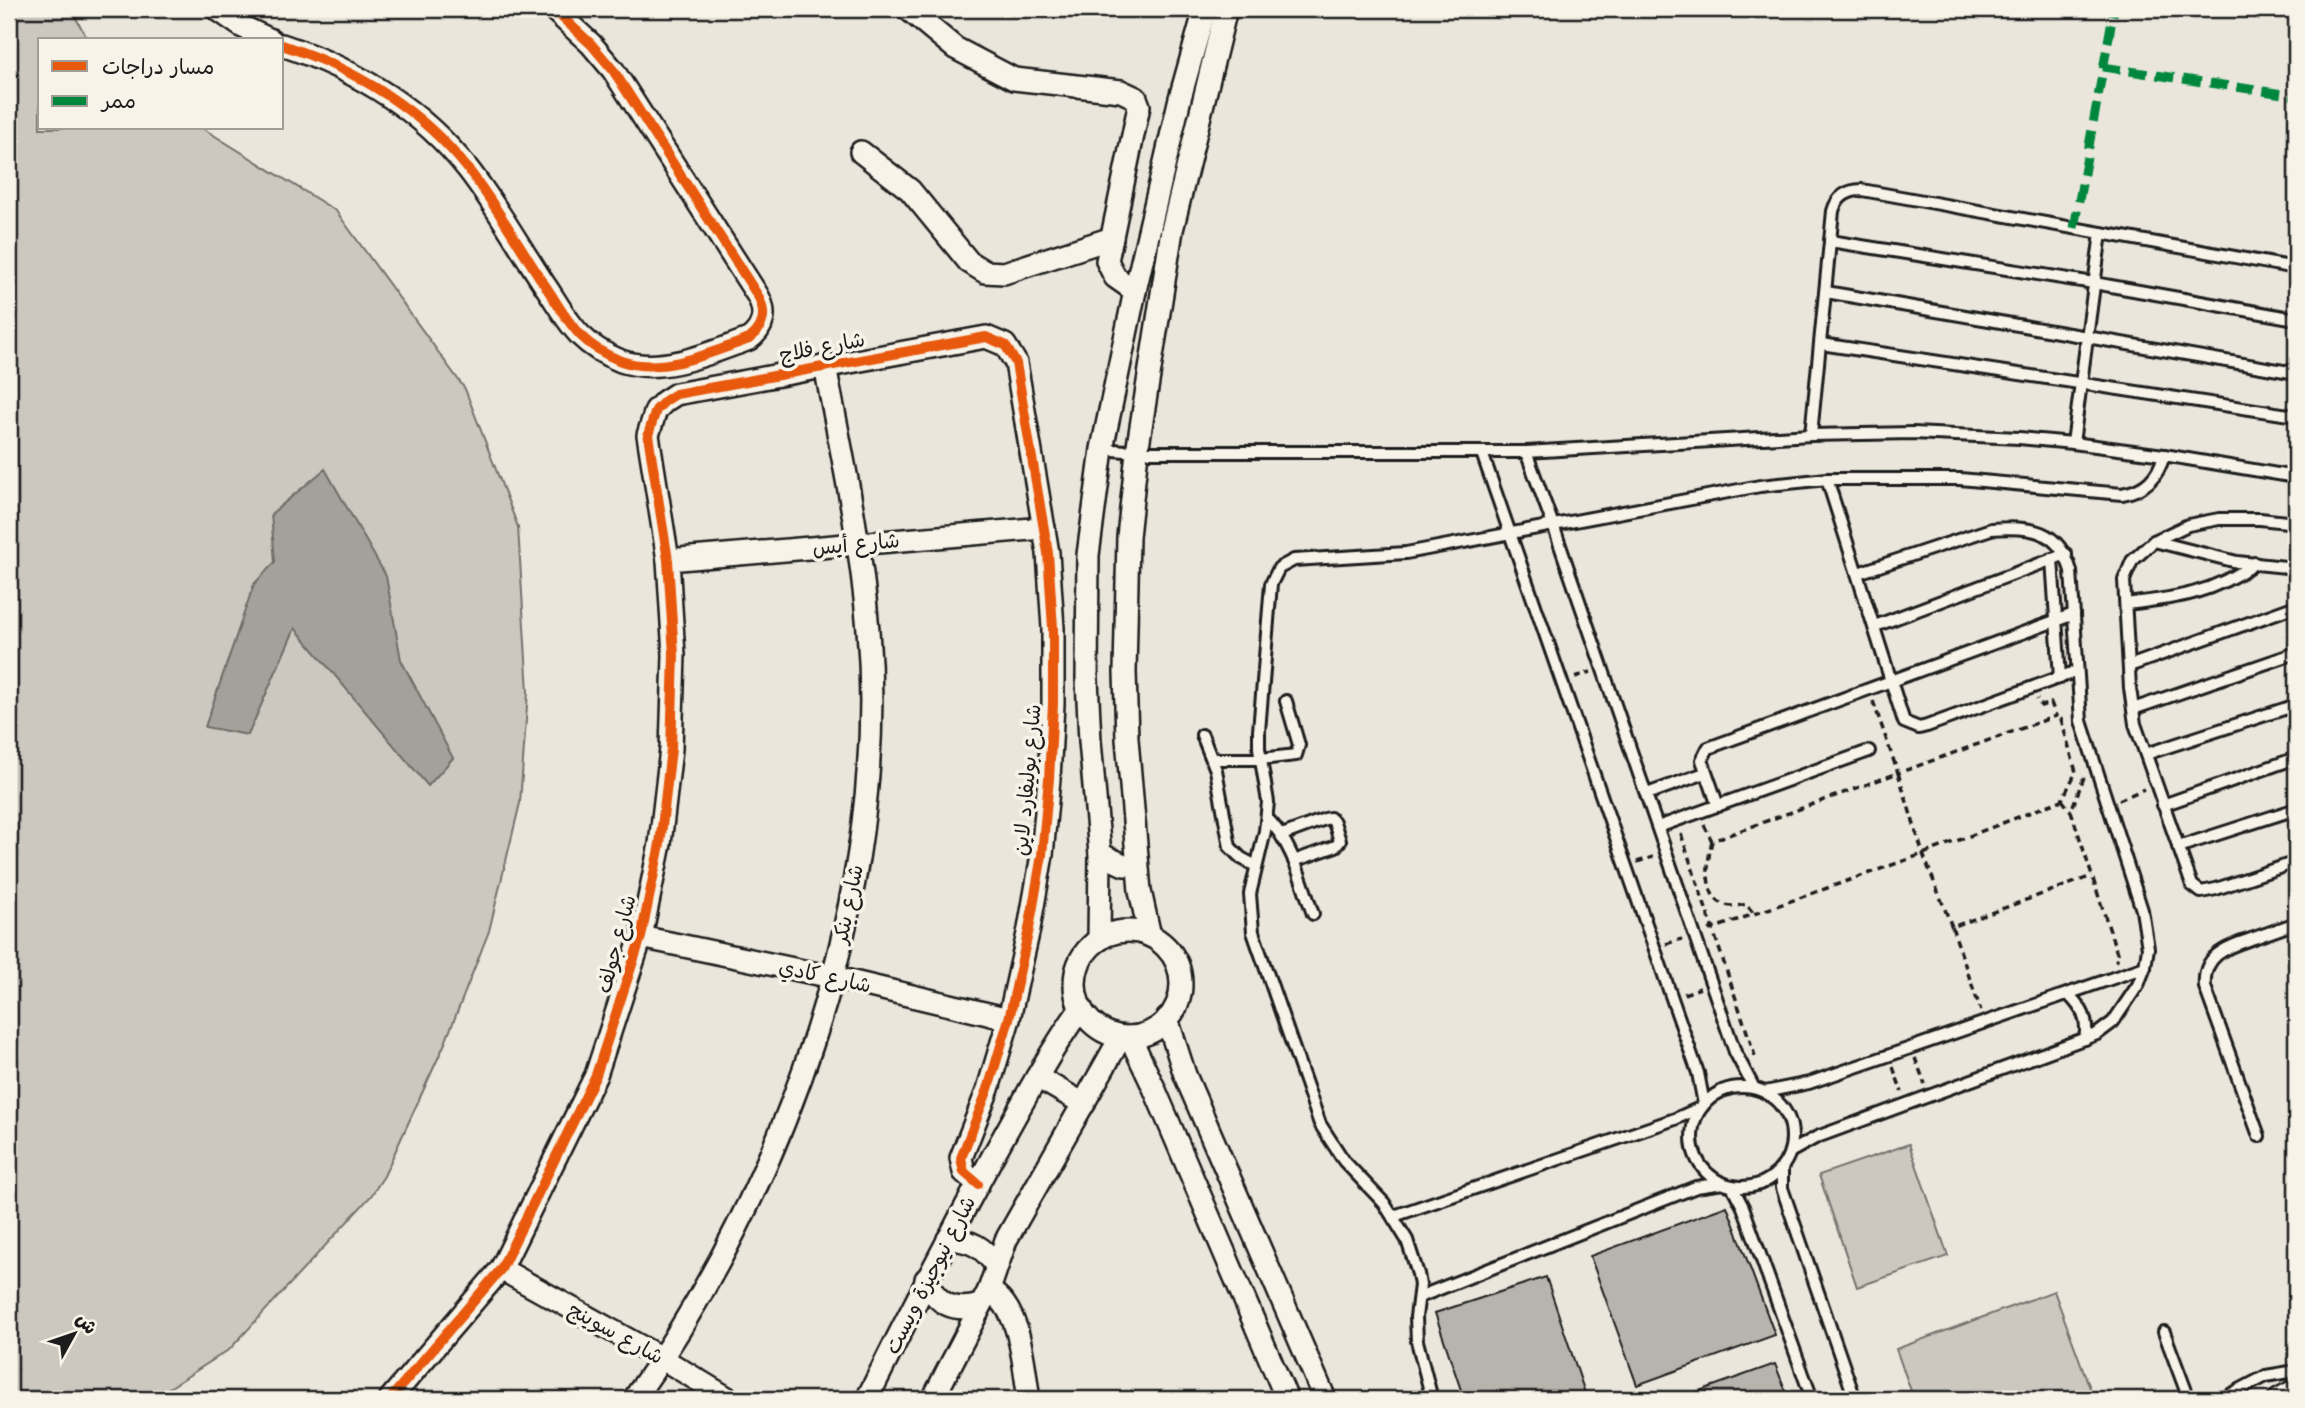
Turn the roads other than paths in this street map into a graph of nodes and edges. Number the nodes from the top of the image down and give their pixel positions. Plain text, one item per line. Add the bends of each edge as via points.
1 (217, 9) edge
2 (553, 9) edge
3 (908, 9) edge
4 (1205, 9) edge
5 (1226, 9) edge
6 (267, 38) edge
7 (284, 46) edge
8 (861, 152) dead end
9 (2101, 233) junction
10 (1112, 238) junction
11 (1830, 241) junction
12 (2296, 268) edge
13 (2094, 283) junction
14 (1135, 291) junction
15 (1826, 292) junction
16 (2296, 319) edge
17 (2087, 337) junction
18 (1821, 344) junction
19 (1016, 363) joint
20 (825, 366) junction
21 (2296, 373) edge
22 (2081, 382) junction
23 (2296, 416) edge
24 (648, 435) joint
25 (1811, 435) junction
26 (2073, 443) junction
27 (1102, 449) junction
28 (1526, 452) junction
29 (1137, 453) junction
30 (1482, 453) junction
31 (2164, 455) junction
32 (2296, 477) edge
33 (1827, 479) junction
34 (2296, 523) edge
35 (1553, 525) junction
36 (1044, 528) junction
37 (1509, 534) junction
38 (2154, 541) junction
39 (859, 544) junction
40 (2066, 554) junction
41 (2052, 559) junction
42 (668, 560) junction
43 (2255, 563) junction
44 (2296, 568) edge
45 (1858, 573) junction
46 (2126, 604) junction
47 (2296, 606) edge
48 (2074, 614) junction
49 (2056, 620) junction
50 (1875, 626) junction
51 (2296, 653) edge
52 (2129, 666) junction
53 (2077, 671) junction
54 (2060, 678) junction
55 (1891, 680) junction
56 (1286, 701) dead end
57 (2296, 705) edge
58 (2133, 709) junction
59 (1202, 735) dead end
60 (1869, 751) dead end
61 (2146, 754) junction
62 (2296, 758) edge
63 (1213, 759) junction
64 (1261, 760) junction
65 (1705, 773) junction
66 (1647, 794) junction
67 (2163, 805) junction
68 (1718, 806) junction
69 (2296, 809) edge
70 (1267, 818) junction
71 (1658, 827) junction
72 (1282, 835) junction
73 (2178, 847) junction
74 (1100, 854) junction
75 (1294, 861) junction
76 (2296, 862) edge
77 (1137, 865) junction
78 (1256, 866) junction
79 (1313, 914) dead end
80 (2296, 923) edge
81 (1150, 936) junction
82 (641, 937) junction
83 (1099, 940) junction
84 (2145, 967) junction
85 (832, 976) junction
86 (2068, 994) junction
87 (1081, 1008) junction
88 (1009, 1019) junction
89 (1167, 1019) junction
90 (1126, 1037) junction
91 (2085, 1039) junction
92 (1037, 1077) junction
93 (988, 1089) junction
94 (1759, 1090) junction
95 (1084, 1104) junction
96 (1703, 1105) junction
97 (1020, 1106) junction
98 (2259, 1136) dead end
99 (1790, 1152) junction
100 (1782, 1168) junction
101 (978, 1184) junction
102 (1728, 1185) junction
103 (1394, 1216) junction
104 (948, 1239) junction
105 (996, 1266) junction
106 (501, 1269) junction
107 (926, 1279) junction
108 (985, 1297) junction
109 (1419, 1297) junction
110 (2164, 1332) dead end
111 (663, 1359) junction
112 (2296, 1371) edge
113 (2296, 1390) edge
114 (390, 1399) edge
115 (634, 1399) edge
116 (729, 1399) edge
117 (867, 1399) edge
118 (933, 1399) edge
119 (1030, 1399) edge
120 (1287, 1399) edge
121 (1325, 1399) edge
122 (1432, 1399) edge
123 (1812, 1399) edge
124 (1855, 1399) edge
125 (2189, 1399) edge
126 (2222, 1399) edge
127 (2279, 1399) edge

1 - 6 street
2 - 7 street via 591,44 620,80 758,296 762,323 749,339 661,366 622,361 596,348 572,326 468,170 429,127 360,77
3 - 10 street via 955,48 1014,79 1121,91 1136,98 1139,107
4 - 14 street
5 - 29 street via 1172,230
8 - 10 street via 911,190 969,262 985,272 1004,273
9 - 11 lane via 1855,190 1835,205
9 - 12 lane
9 - 13 lane
10 - 14 street via 1107,261 1115,277
11 - 13 lane
11 - 15 lane
13 - 16 lane
13 - 17 lane
14 - 27 street
15 - 17 lane
15 - 18 lane
17 - 21 lane
17 - 22 lane
18 - 22 lane
18 - 25 lane
19 - 20 street, شارع فلاج via 1005,345 986,337
19 - 36 street, شارع بوليفارد لاين
20 - 24 street, شارع فلاج via 676,394 656,410
20 - 39 street, شارع بنكر
22 - 23 lane
22 - 26 lane
24 - 42 street, شارع جولف
25 - 26 lane via 1953,434
25 - 28 lane
26 - 31 lane
27 - 29 lane
27 - 74 street via 1088,555 1087,617 1090,741
28 - 30 lane
28 - 35 lane
29 - 30 lane
29 - 77 street via 1128,537 1125,671
30 - 37 lane
31 - 32 lane
31 - 33 lane via 2161,468 2145,487 2122,494 1960,479
33 - 35 lane via 1760,486
33 - 45 lane
34 - 38 lane via 2219,519 2188,525
35 - 37 lane
35 - 66 lane
36 - 39 street, شارع أيس
36 - 88 street, شارع بوليفارد لاين via 1053,628 1049,779 1030,929
37 - 64 lane via 1406,553 1294,560 1279,568 1270,584
37 - 96 lane via 1698,1073
38 - 43 lane
38 - 46 lane via 2132,561 2124,580
39 - 42 street, شارع أيس
39 - 85 street, شارع بنكر via 868,632 869,747 852,900
40 - 41 lane
40 - 45 lane via 2053,539 2013,527 1992,529
40 - 48 lane
41 - 49 lane
41 - 50 lane
42 - 82 street, شارع جولف via 674,654 671,749 660,844
43 - 44 lane
43 - 46 lane via 2235,578 2189,596
45 - 50 lane
46 - 52 lane
47 - 52 lane
48 - 49 lane
48 - 53 lane
49 - 54 lane
49 - 55 lane
50 - 55 lane
51 - 58 lane
52 - 58 lane
53 - 54 lane
53 - 84 lane via 2081,722 2142,909 2148,947
54 - 55 lane via 1919,728 1904,722
55 - 65 lane via 1708,748 1702,760
56 - 64 lane via 1298,752 1293,757
57 - 61 lane
58 - 61 lane
59 - 63 lane
60 - 68 lane
61 - 67 lane
62 - 67 lane
63 - 64 lane
63 - 78 lane via 1228,840 1234,852
64 - 70 lane
65 - 66 lane
65 - 68 lane
66 - 71 lane
67 - 73 lane
68 - 71 lane
69 - 73 lane
70 - 72 lane
70 - 78 lane
71 - 94 lane via 1734,1052
72 - 75 lane
72 - 75 lane via 1328,818 1334,822 1340,841 1336,846
73 - 76 lane via 2192,885 2201,892
74 - 77 street via 1124,865
74 - 83 street
75 - 79 lane
77 - 81 street
78 - 103 lane via 1250,894 1253,932 1320,1124 1344,1161
80 - 98 lane via 2223,949 2205,973 2205,987
81 - 83 street via 1124,932
81 - 89 street via 1168,951 1179,973 1179,998
82 - 85 street, شارع كادي
82 - 106 street, شارع جولف via 596,1075
83 - 87 street via 1077,970
84 - 86 lane
84 - 91 lane via 2113,1022
85 - 88 street, شارع كادي
85 - 111 street, شارع بنكر via 798,1087 758,1185 711,1279
86 - 91 lane via 2083,1011
86 - 94 lane via 1809,1083
87 - 90 street via 1093,1024
87 - 92 street, شارع نيوجيزة ويست
88 - 93 street, شارع بوليفارد لاين
89 - 90 street via 1144,1034
89 - 121 street via 1185,1075
90 - 95 street
90 - 120 street via 1154,1087
91 - 99 lane via 1817,1137
92 - 95 street
92 - 97 street, شارع نيوجيزة ويست
93 - 97 street
93 - 101 street, شارع بوليفارد لاين via 961,1163
94 - 96 lane via 1732,1088
94 - 99 lane via 1780,1105 1790,1122
95 - 105 street via 1013,1227
96 - 102 lane via 1693,1128 1694,1150 1705,1170
96 - 103 lane via 1675,1119
97 - 101 street, شارع نيوجيزة ويست
99 - 100 lane
100 - 102 lane via 1765,1182
100 - 124 lane via 1782,1188
101 - 104 street, شارع نيوجيزة ويست
102 - 109 lane via 1696,1187
102 - 123 lane via 1743,1208
103 - 109 lane via 1415,1264
104 - 105 street via 976,1245
104 - 107 street, شارع نيوجيزة ويست
105 - 108 street
106 - 111 street, شارع سوينج
106 - 114 street, شارع جولف
107 - 108 street via 931,1292 953,1308 967,1309
107 - 117 street, شارع نيوجيزة ويست
108 - 118 street
108 - 119 street via 1003,1300 1014,1319
109 - 122 lane via 1417,1341
110 - 125 lane
111 - 115 street, شارع بنكر
111 - 116 street, شارع سوينج
112 - 126 lane via 2266,1376
113 - 127 street

